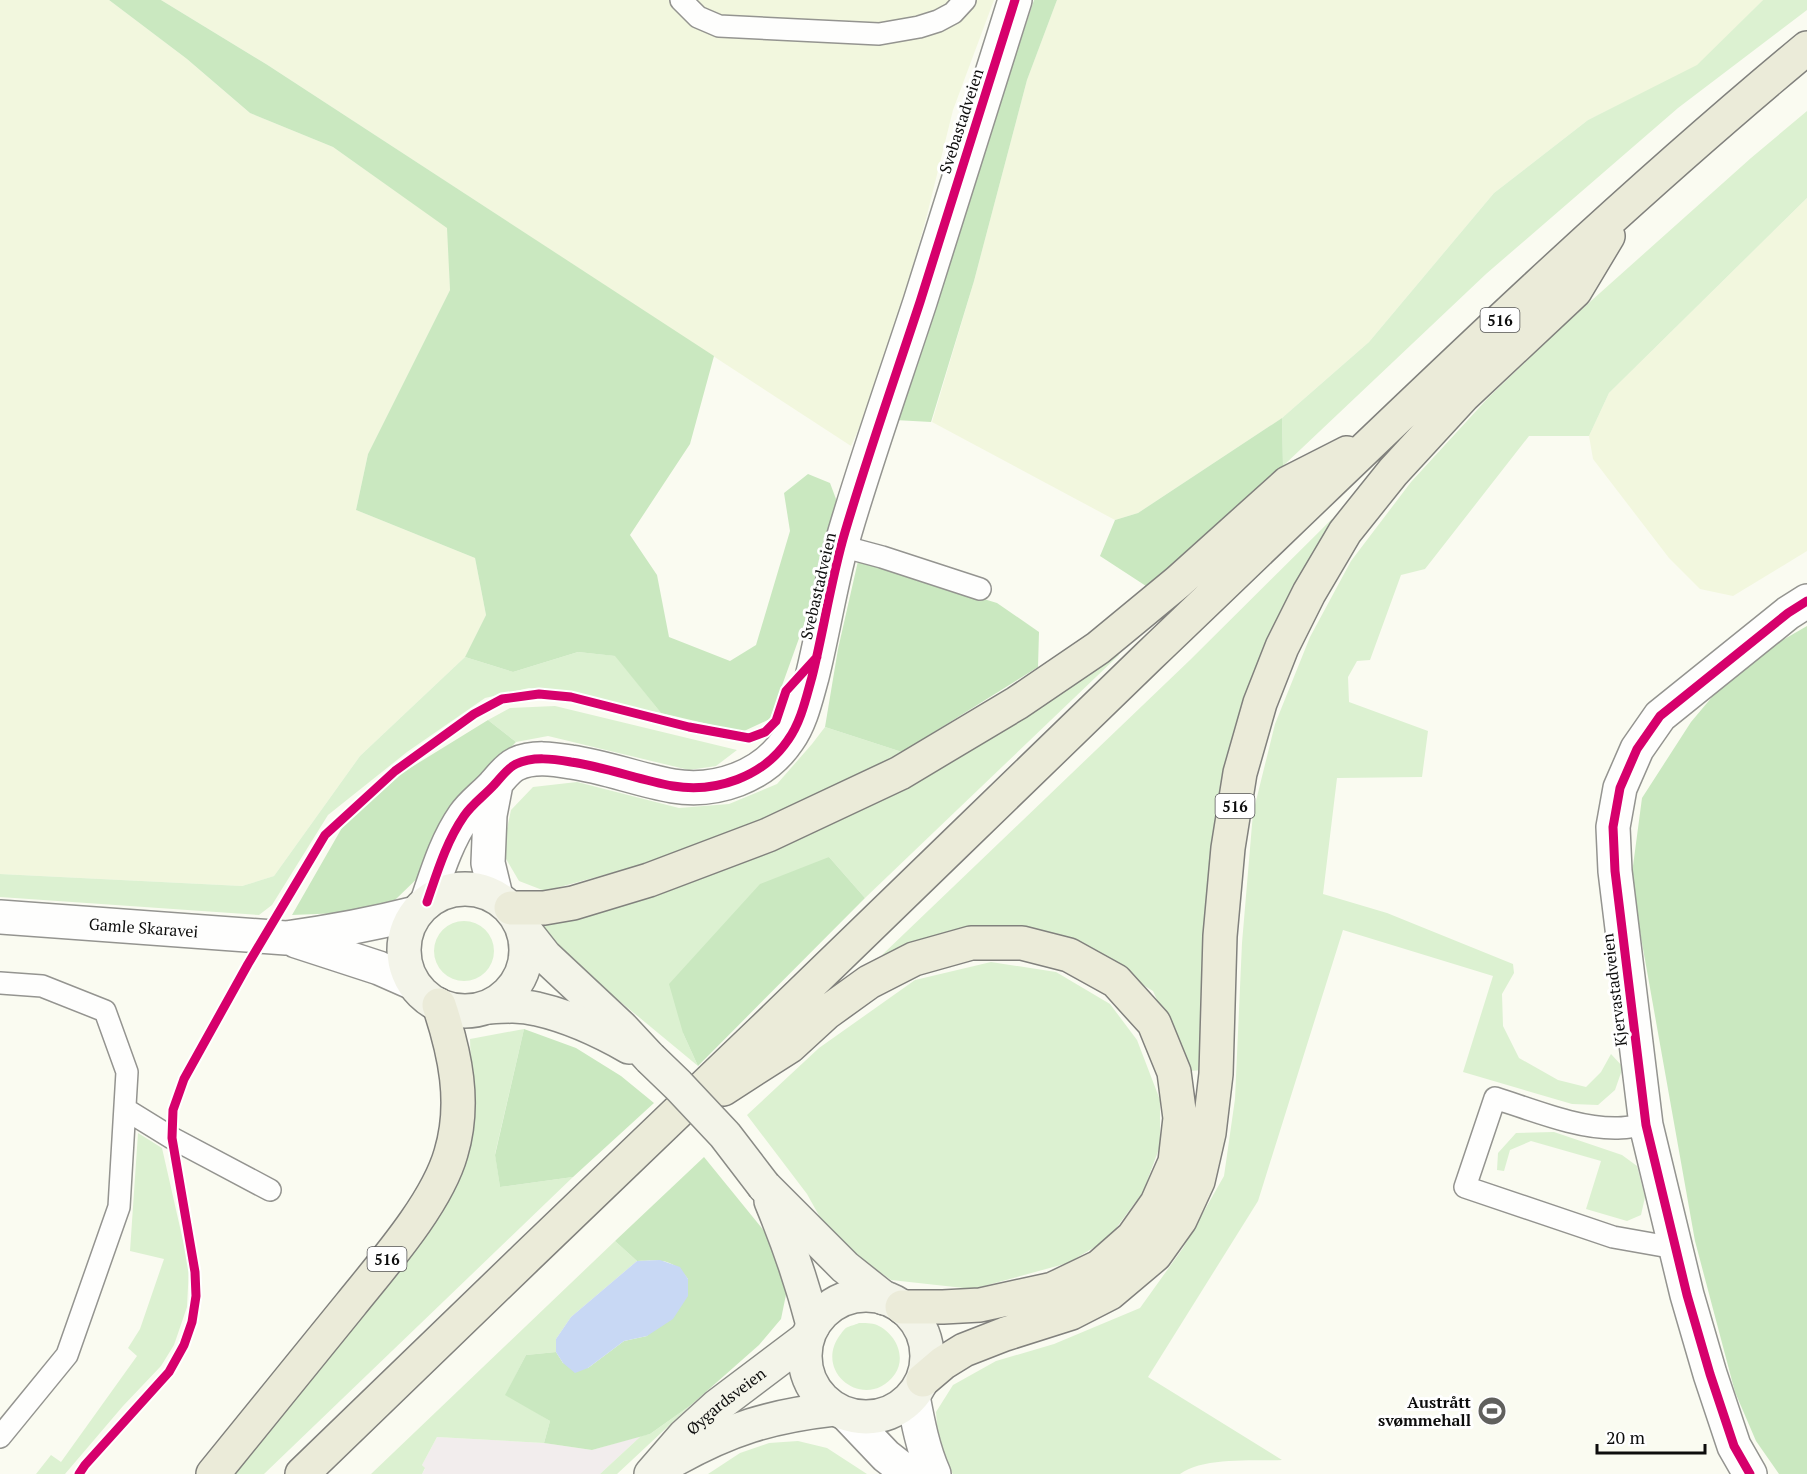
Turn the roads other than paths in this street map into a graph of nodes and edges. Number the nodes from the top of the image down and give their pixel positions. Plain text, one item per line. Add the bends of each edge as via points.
1 (681, 0) edge
2 (965, 0) edge
3 (1015, 0) edge
4 (1807, 48) edge
5 (1626, 207) junction
6 (1378, 437) junction
7 (841, 546) junction
8 (980, 589) dead end
9 (1807, 601) edge
10 (496, 784) junction
11 (422, 907) junction
12 (510, 911) junction
13 (0, 917) edge
14 (286, 938) junction
15 (0, 983) edge
16 (413, 983) junction
17 (439, 1005) junction
18 (489, 1007) junction
19 (617, 1032) junction
20 (125, 1109) junction
21 (1646, 1125) junction
22 (660, 1129) junction
23 (764, 1186) junction
24 (270, 1190) dead end
25 (1675, 1248) junction
26 (893, 1302) junction
27 (810, 1331) junction
28 (918, 1388) junction
29 (840, 1412) junction
30 (0, 1437) edge
31 (1735, 1460) edge
32 (652, 1473) edge
33 (213, 1474) edge
34 (302, 1474) edge
35 (909, 1474) edge
36 (934, 1474) edge
37 (1750, 1474) edge

1 - 2 lane via 698,17 719,26 879,34 938,21
3 - 7 street, Svebastadveien
4 - 5 main road, 516
5 - 6 main road, 516
5 - 28 main road, 516 via 1575,291 1463,396 1392,472 1352,523 1282,646 1240,773 1220,936 1216,1074 1209,1133 1198,1181 1180,1220 1155,1255 1110,1293 1071,1313 964,1350 943,1363
6 - 12 main road, 516 via 1288,483 1098,648 1017,703 900,773 768,835 649,879 573,903
6 - 22 main road, 516
7 - 8 lane
7 - 10 street, Svebastadveien via 803,710 788,740 766,765 738,780 707,788 674,786 555,759 531,759 515,765
9 - 21 street, Kjervastadveien via 1660,716 1637,749 1620,788 1613,827 1615,871
10 - 11 street, Svebastadveien via 464,816
10 - 12 street via 488,863
11 - 12 main road via 443,893 461,888 479,890
11 - 14 street, Gamle Skaravei via 364,926
11 - 16 main road via 407,930 404,949
12 - 18 main road via 527,949 524,969 507,996
12 - 19 main road via 545,956
13 - 14 street, Gamle Skaravei
14 - 16 street, Gamle Skaravei
15 - 20 lane via 42,986 105,1011 127,1072
16 - 17 main road
17 - 18 main road via 469,1011
17 - 33 main road, 516 via 458,1089 456,1134 444,1174 384,1263
18 - 19 main road via 536,1009
19 - 23 main road, bridge via 678,1085 725,1135
20 - 24 lane
20 - 30 lane via 119,1207 67,1355
21 - 25 street, Kjervastadveien
21 - 25 lane via 1596,1127 1495,1098 1465,1187 1613,1237
22 - 26 main road, 516 via 790,1046 869,982 914,959 971,943 1022,943 1069,955 1116,981 1154,1023 1174,1072 1180,1118 1175,1162 1157,1203 1133,1237 1099,1267 1053,1289 980,1305 943,1307
22 - 34 main road, 516
23 - 26 main road via 845,1267
23 - 27 main road via 801,1278
25 - 31 street, Kjervastadveien
26 - 27 main road, Øygardsveien via 870,1295 843,1299 821,1314
26 - 28 main road via 911,1314 926,1345 926,1368
27 - 29 main road via 804,1355 807,1376 818,1395
27 - 32 main road, Øygardsveien via 717,1406
28 - 29 main road, Øygardsveien via 900,1407 883,1416 865,1418
28 - 36 street via 921,1435
29 - 32 main road, Øygardsveien via 799,1413 738,1429 700,1445
29 - 35 street
31 - 37 street, Kjervastadveien

